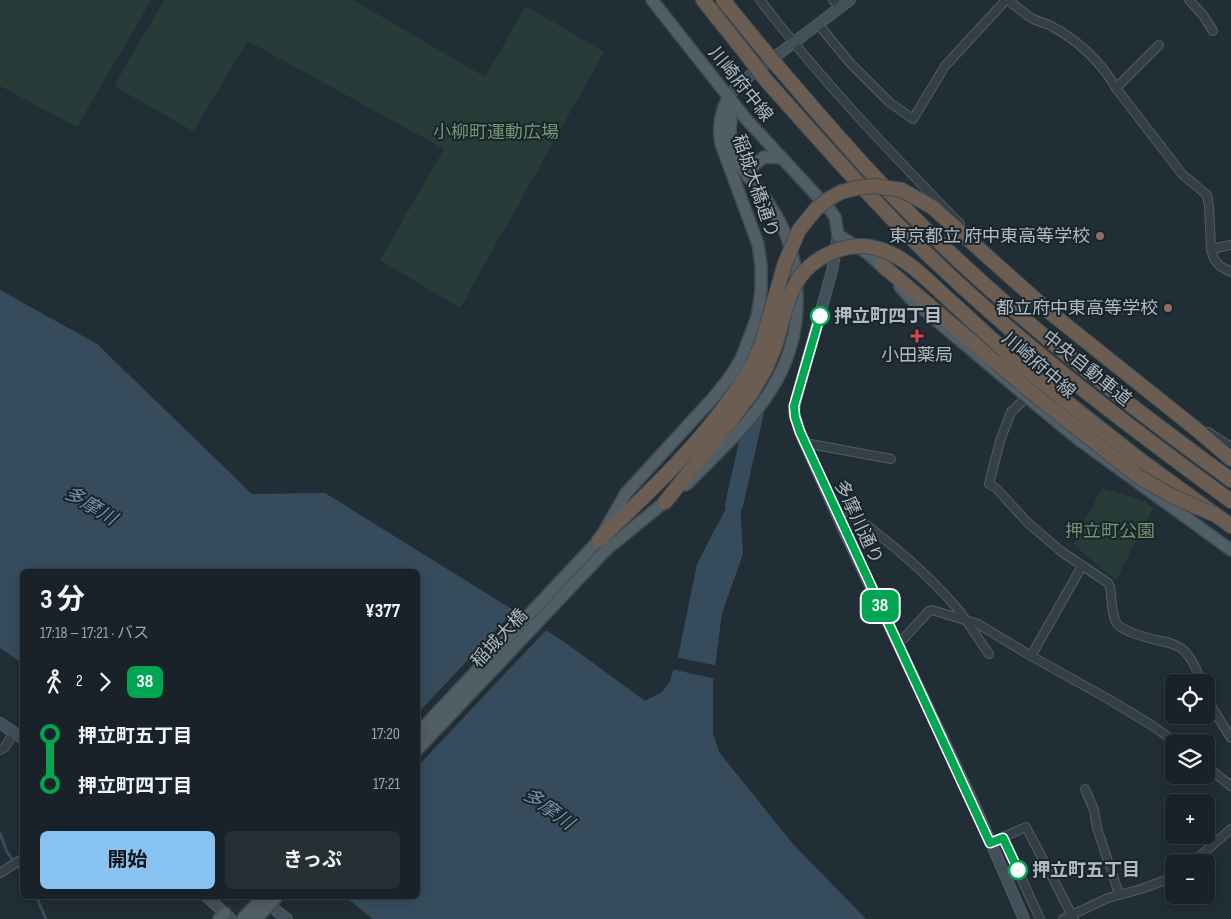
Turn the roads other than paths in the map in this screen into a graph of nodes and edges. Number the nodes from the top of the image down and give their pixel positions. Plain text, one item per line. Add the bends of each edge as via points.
1 (652, 0) edge
2 (703, 0) edge
3 (724, 0) edge
4 (760, 0) edge
5 (850, 0) edge
6 (1007, 0) edge
7 (1189, 0) edge
8 (837, 4) edge
9 (818, 24) junction
10 (1213, 31) dead end
11 (793, 43) junction
12 (1159, 45) dead end
13 (1116, 88) junction
14 (728, 98) junction
15 (781, 158) junction
16 (748, 177) junction
17 (838, 235) junction
18 (1231, 244) edge
19 (1211, 249) junction
20 (882, 265) junction
21 (1231, 272) edge
22 (1026, 397) junction
23 (1086, 428) junction
24 (1078, 439) junction
25 (805, 443) junction
26 (1231, 448) edge
27 (890, 459) dead end
28 (1231, 459) edge
29 (1231, 480) edge
30 (1162, 498) junction
31 (1231, 501) edge
32 (665, 502) junction
33 (836, 512) junction
34 (1213, 514) junction
35 (1231, 526) edge
36 (603, 545) junction
37 (1231, 550) edge
38 (1082, 566) junction
39 (966, 620) junction
40 (897, 642) junction
41 (989, 654) dead end
42 (1031, 656) junction
43 (1199, 674) edge
44 (1215, 712) edge
45 (0, 723) edge
46 (420, 731) edge
47 (18, 735) edge
48 (1165, 735) edge
49 (1231, 738) edge
50 (420, 747) edge
51 (0, 750) edge
52 (1215, 772) edge
53 (1230, 781) edge
54 (1085, 789) dead end
55 (1231, 830) edge
56 (1003, 838) junction
57 (990, 843) junction
58 (1202, 854) edge
59 (20, 860) edge
60 (0, 873) edge
61 (1165, 880) edge
62 (1120, 894) junction
63 (209, 899) edge
64 (261, 899) edge
65 (262, 899) edge
66 (275, 899) edge
67 (225, 917) edge
68 (1073, 917) edge
69 (242, 919) edge
70 (256, 919) edge
71 (287, 919) edge
72 (1024, 919) edge
73 (1040, 919) edge
74 (1063, 919) edge

1 - 14 main road, 川崎府中線
2 - 31 highway, 中央自動車道, bridge via 765,79 877,204 942,269 1042,357
3 - 29 highway, 中央自動車道, bridge via 892,196 954,256 1088,371
4 - 11 street
5 - 8 street
6 - 9 street via 945,66 913,119 889,102
6 - 13 street via 1091,54
7 - 10 street
8 - 9 street
9 - 11 street
11 - 14 street via 739,84
11 - 26 street via 884,147 969,232 1059,313
12 - 13 street
13 - 19 street via 1182,174 1207,195
14 - 15 main road, 川崎府中線
14 - 16 main road, 稲城大橋通り via 731,149
14 - 36 main road, 稲城大橋通り via 719,130 721,144 758,244 761,291 757,317 730,378 630,488
15 - 16 main road via 764,157 753,166
15 - 17 main road, 川崎府中線 via 830,210 835,217
16 - 32 main road, 稲城大橋通り via 773,210 786,235 795,266 798,305 791,348 772,391 743,426
17 - 20 main road, 川崎府中線
17 - 23 main road, 川崎府中線 via 872,244 910,271 1020,373
17 - 25 street, 多摩川通り via 832,271 794,406
18 - 19 street
19 - 21 street via 1220,266
20 - 22 main road, 川崎府中線 via 911,299
20 - 34 highway, bridge via 1036,396 1139,476 1172,496
22 - 24 main road, 川崎府中線
22 - 38 street via 1011,412 989,484 1028,523
23 - 24 main road
23 - 30 main road, 川崎府中線 via 1142,471
24 - 30 main road, 川崎府中線
25 - 27 street
25 - 33 street, 多摩川通り
28 - 36 highway, bridge via 1052,314 947,219 902,190 874,186 856,188 827,200 799,230 785,263 763,339 740,386 704,432
30 - 37 main road, 川崎府中線
32 - 34 highway, bridge via 752,392 766,368 792,291 805,271 833,251 870,246 913,267 1021,365
32 - 36 main road, 稲城大橋通り
33 - 39 street via 849,512 899,552 943,592
33 - 40 street, 多摩川通り
34 - 35 highway
36 - 46 main road, 稲城大橋
36 - 50 main road, 稲城大橋
38 - 42 street
38 - 43 street via 1108,583 1119,627 1141,636 1171,642 1188,652
39 - 40 street via 932,610
39 - 41 street
39 - 42 street
40 - 57 street, 多摩川通り
42 - 48 street
44 - 49 street
45 - 47 street
47 - 51 street
52 - 53 street
54 - 62 street
55 - 58 street
56 - 57 street
56 - 68 street via 1026,827
56 - 73 street
57 - 72 street, 多摩川通り
59 - 60 street
61 - 62 street
62 - 68 street
63 - 67 street
64 - 69 main road, bridge
65 - 71 street
66 - 70 main road, bridge
68 - 74 street

